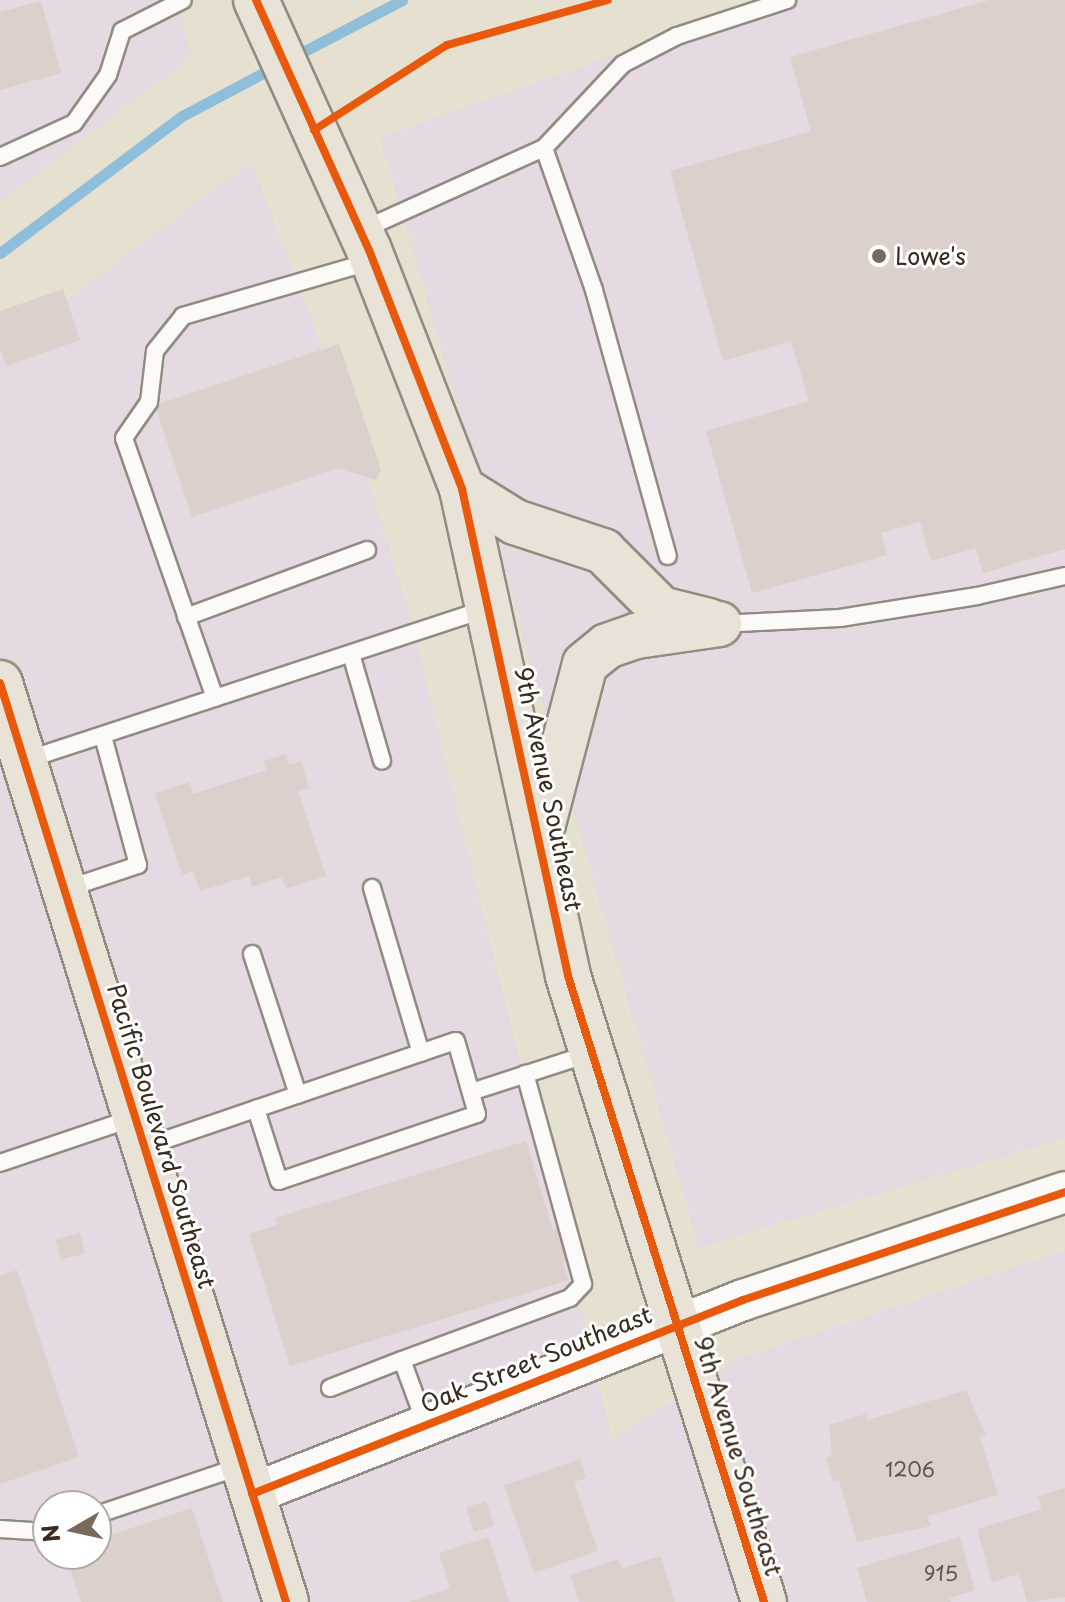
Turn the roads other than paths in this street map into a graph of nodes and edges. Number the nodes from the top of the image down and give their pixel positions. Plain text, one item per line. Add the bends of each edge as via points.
1 (183, 0) edge
2 (787, 0) edge
3 (260, 13) edge
4 (544, 148) junction
5 (0, 157) edge
6 (367, 246) junction
7 (462, 489) junction
8 (367, 550) dead end
9 (668, 556) dead end
10 (1065, 576) edge
11 (489, 608) junction
12 (186, 617) junction
13 (719, 624) junction
14 (351, 654) junction
15 (0, 683) edge
16 (215, 698) junction
17 (103, 736) junction
18 (24, 761) junction
19 (382, 761) dead end
20 (540, 838) junction
21 (372, 888) dead end
22 (64, 890) junction
23 (252, 954) dead end
24 (593, 1052) junction
25 (421, 1053) junction
26 (525, 1074) junction
27 (471, 1092) junction
28 (298, 1095) junction
29 (256, 1109) junction
30 (140, 1132) junction
31 (0, 1163) edge
32 (1065, 1192) edge
33 (678, 1325) junction
34 (402, 1360) junction
35 (330, 1388) dead end
36 (426, 1425) junction
37 (248, 1480) junction
38 (112, 1511) edge
39 (0, 1529) edge
40 (32, 1531) edge
41 (286, 1602) edge
42 (764, 1602) edge

1 - 5 lane via 122,31 108,75 74,123
2 - 4 lane via 677,36 623,64
3 - 6 highway, 9th Avenue Southeast
4 - 6 lane
4 - 9 lane via 594,290
6 - 7 highway, 9th Avenue Southeast
6 - 12 lane via 183,316 155,351 149,402 124,438
7 - 11 highway, 9th Avenue Southeast
7 - 13 highway via 515,522 603,551 661,609
8 - 12 lane
10 - 13 lane via 840,618
11 - 14 lane
11 - 20 highway, 9th Avenue Southeast
12 - 16 lane
13 - 20 highway via 636,636 607,646 585,664
14 - 16 lane
14 - 19 lane
15 - 18 highway, Pacific Boulevard Southeast
16 - 17 lane
17 - 18 lane
17 - 22 lane via 138,865
18 - 22 highway, Pacific Boulevard Southeast
20 - 24 highway, 9th Avenue Southeast via 568,976
21 - 25 lane
22 - 30 highway, Pacific Boulevard Southeast
23 - 28 lane
24 - 26 lane
24 - 33 highway, 9th Avenue Southeast
25 - 27 lane via 456,1041
25 - 28 lane
26 - 27 lane
26 - 34 lane via 583,1284 570,1298
27 - 29 lane via 477,1114 279,1181
28 - 29 lane
29 - 30 lane
30 - 31 lane
30 - 37 highway, Pacific Boulevard Southeast
32 - 33 street, Oak Street Southeast via 950,1227
33 - 36 street, Oak Street Southeast
33 - 42 highway, 9th Avenue Southeast
34 - 35 lane
34 - 36 lane
36 - 37 street, Oak Street Southeast
37 - 38 lane
37 - 41 highway, Pacific Boulevard Southeast
39 - 40 lane

